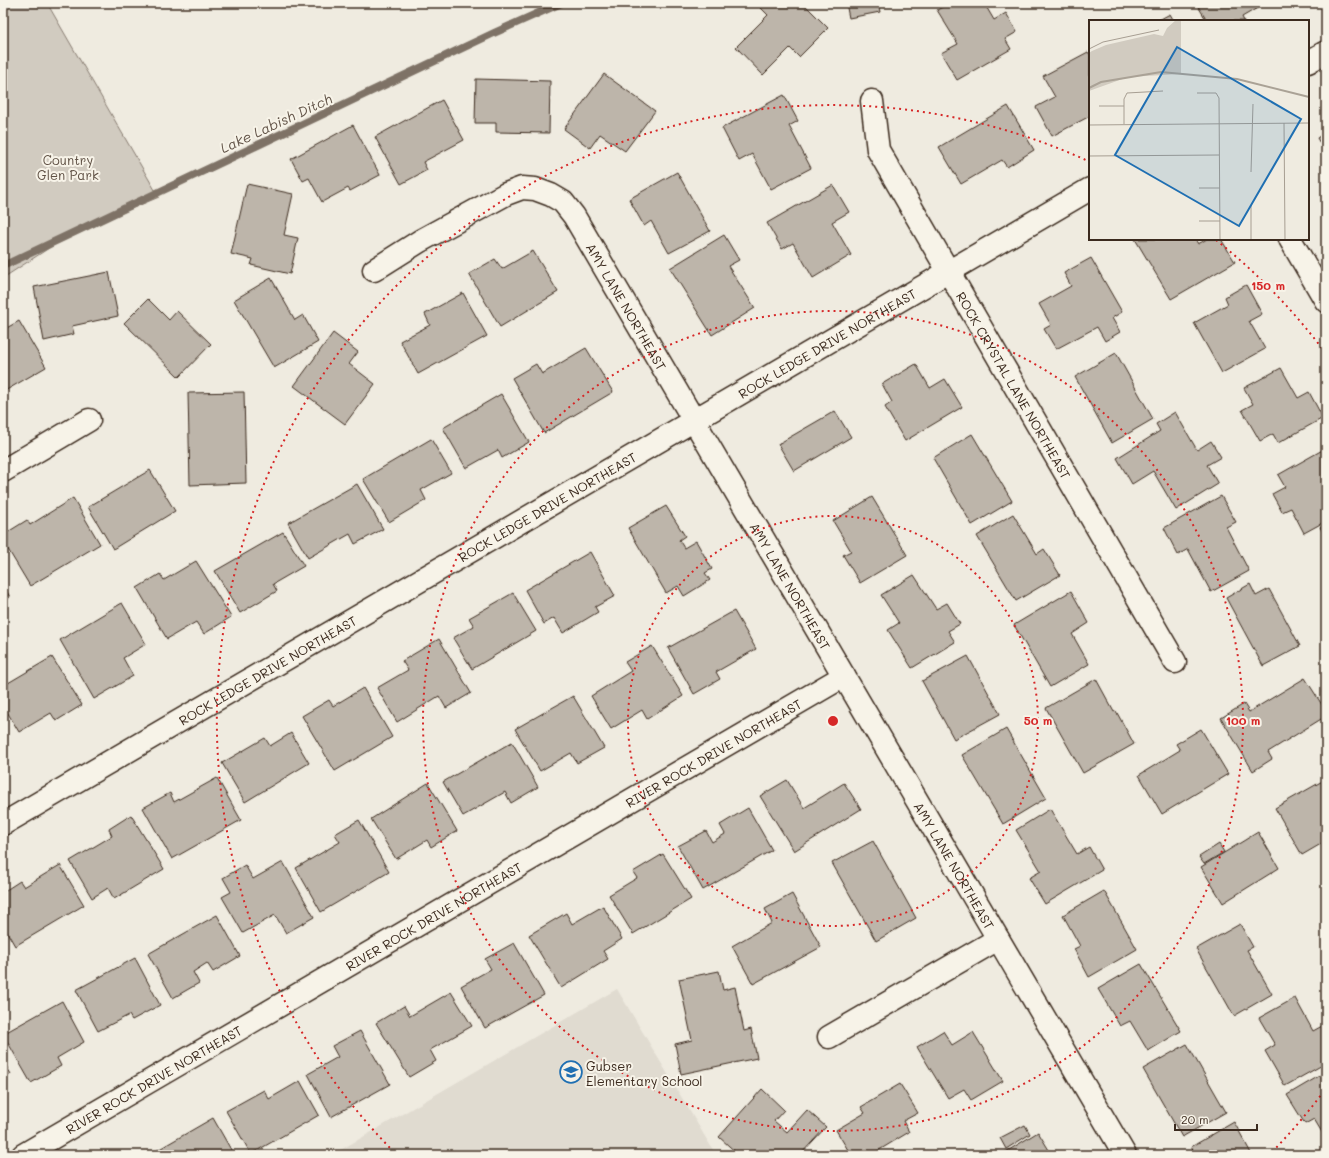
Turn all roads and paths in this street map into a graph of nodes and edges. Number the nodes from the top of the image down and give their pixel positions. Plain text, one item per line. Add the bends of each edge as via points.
1 (1326, 52) edge
2 (1309, 61) edge
3 (872, 101) dead end
4 (1089, 190) edge
5 (1291, 240) edge
6 (374, 270) dead end
7 (948, 272) junction
8 (1326, 301) edge
9 (89, 420) dead end
10 (694, 421) junction
11 (3, 471) edge
12 (1175, 662) dead end
13 (844, 676) junction
14 (3, 824) edge
15 (998, 939) junction
16 (829, 1037) dead end
17 (23, 1155) edge
18 (1125, 1155) edge

1 - 2 street
3 - 7 street, ROCK CRYSTAL LANE NORTHEAST via 878,150
4 - 7 street, ROCK LEDGE DRIVE NORTHEAST
5 - 8 street
6 - 10 street, AMY LANE NORTHEAST via 420,241 506,194 528,188 551,195 563,202 574,216
7 - 10 street, ROCK LEDGE DRIVE NORTHEAST
7 - 12 street, ROCK CRYSTAL LANE NORTHEAST
9 - 11 street
10 - 13 street, AMY LANE NORTHEAST
10 - 14 street, ROCK LEDGE DRIVE NORTHEAST
13 - 15 street, AMY LANE NORTHEAST
13 - 17 street, RIVER ROCK DRIVE NORTHEAST
15 - 16 street
15 - 18 street, AMY LANE NORTHEAST

